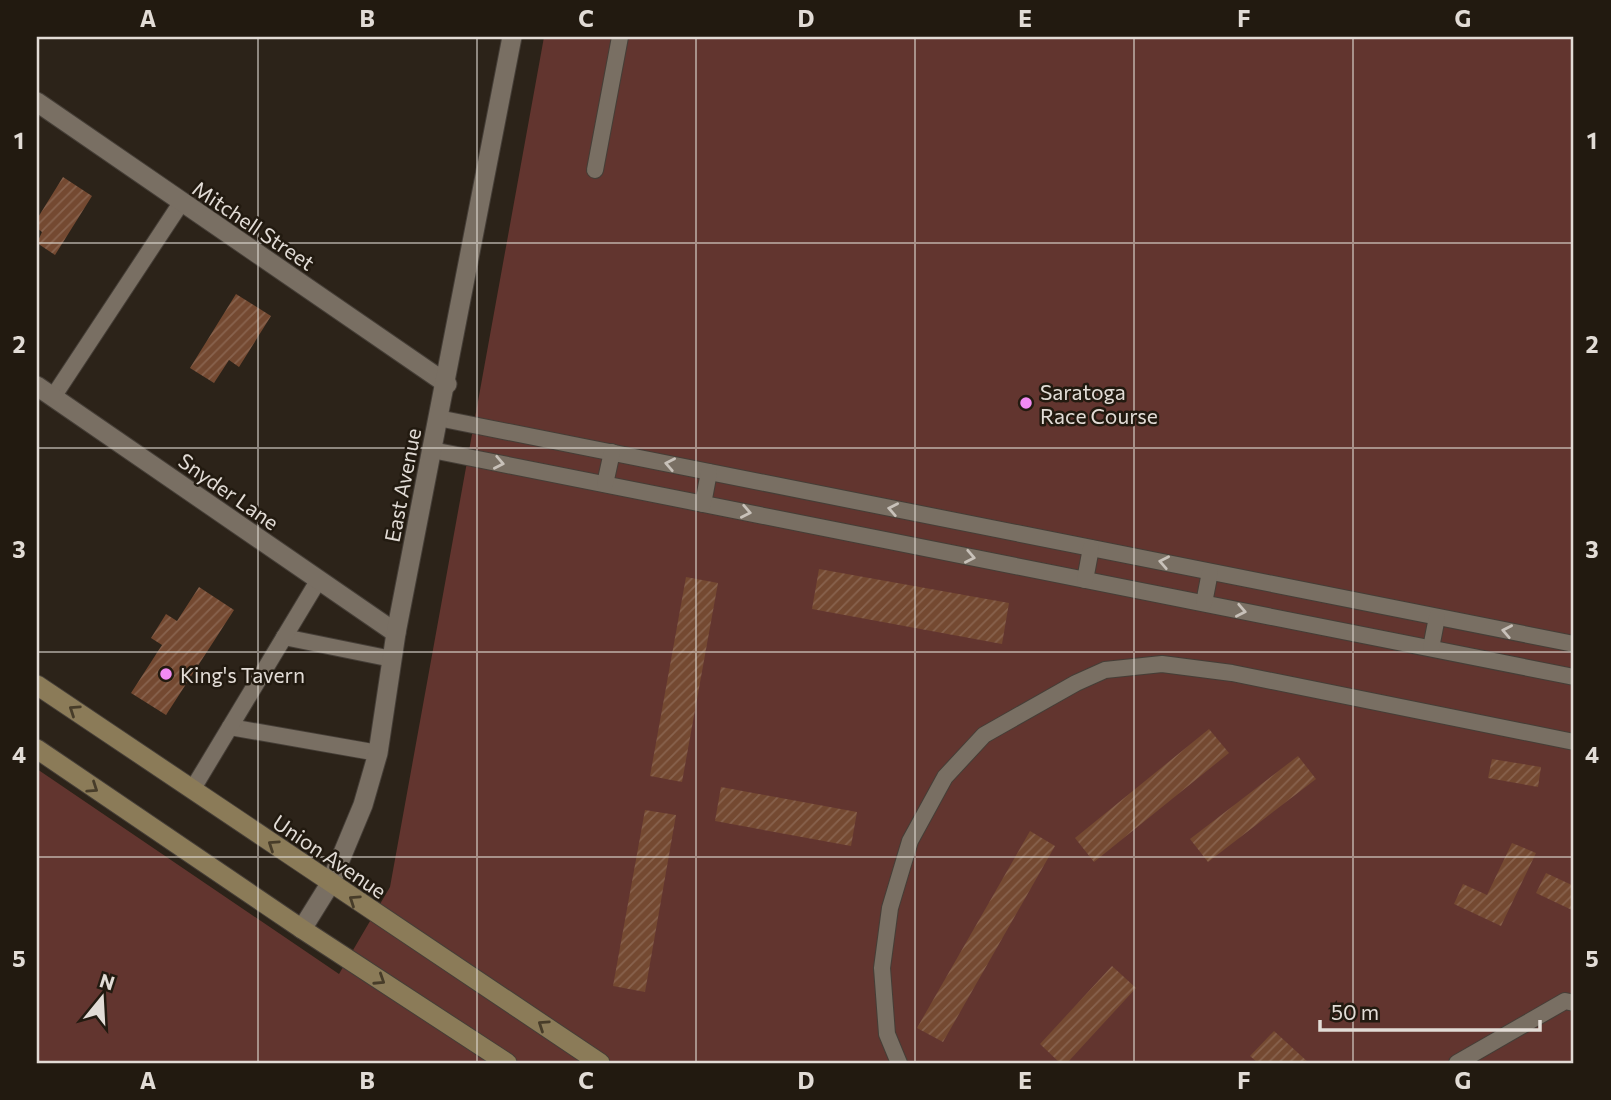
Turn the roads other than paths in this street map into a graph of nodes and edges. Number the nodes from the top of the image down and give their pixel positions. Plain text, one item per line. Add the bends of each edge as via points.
1 (512, 37) edge
2 (620, 37) edge
3 (37, 102) edge
4 (595, 170) dead end
5 (181, 203) junction
6 (447, 384) junction
7 (45, 392) edge
8 (438, 418) junction
9 (432, 450) junction
10 (612, 453) junction
11 (709, 472) junction
12 (605, 484) junction
13 (703, 503) junction
14 (1091, 548) junction
15 (1210, 572) junction
16 (1085, 580) junction
17 (318, 581) junction
18 (1203, 603) junction
19 (1437, 617) junction
20 (396, 634) junction
21 (284, 637) junction
22 (1574, 644) edge
23 (1431, 649) junction
24 (392, 659) junction
25 (1574, 677) edge
26 (37, 685) edge
27 (230, 727) junction
28 (1574, 742) edge
29 (37, 749) edge
30 (377, 753) junction
31 (192, 790) junction
32 (330, 884) junction
33 (302, 929) junction
34 (1571, 998) edge
35 (1462, 1062) edge
36 (507, 1063) edge
37 (600, 1063) edge
38 (899, 1063) edge

1 - 6 street, East Avenue
2 - 4 lane
3 - 5 street, Mitchell Street
5 - 6 street, Mitchell Street
5 - 7 lane
6 - 8 street, East Avenue
7 - 17 street, Snyder Lane
8 - 9 street, East Avenue
8 - 10 lane
9 -> 12 lane
9 - 20 street, East Avenue
11 -> 10 lane
10 - 12 lane
11 - 13 lane
14 -> 11 lane
12 - 13 lane
13 -> 16 lane
15 -> 14 lane
14 - 16 lane
15 - 18 lane
15 - 19 lane
16 - 18 lane
17 - 20 street, Snyder Lane
17 - 21 lane
18 -> 23 lane
22 -> 19 lane
19 - 23 lane
20 - 24 street, East Avenue
21 - 24 lane
21 - 27 lane
23 - 25 lane
24 - 30 street, East Avenue
31 -> 26 main road, Union Avenue
27 - 30 lane
27 - 31 lane
28 - 38 lane via 1162,664 1105,670 1076,683 984,734 945,777 910,841 890,908 882,968 887,1034
29 -> 33 main road
30 - 32 street, East Avenue via 363,805
32 -> 31 main road, Union Avenue
32 - 33 street, East Avenue
37 -> 32 main road, Union Avenue
33 -> 36 main road
34 - 35 lane

